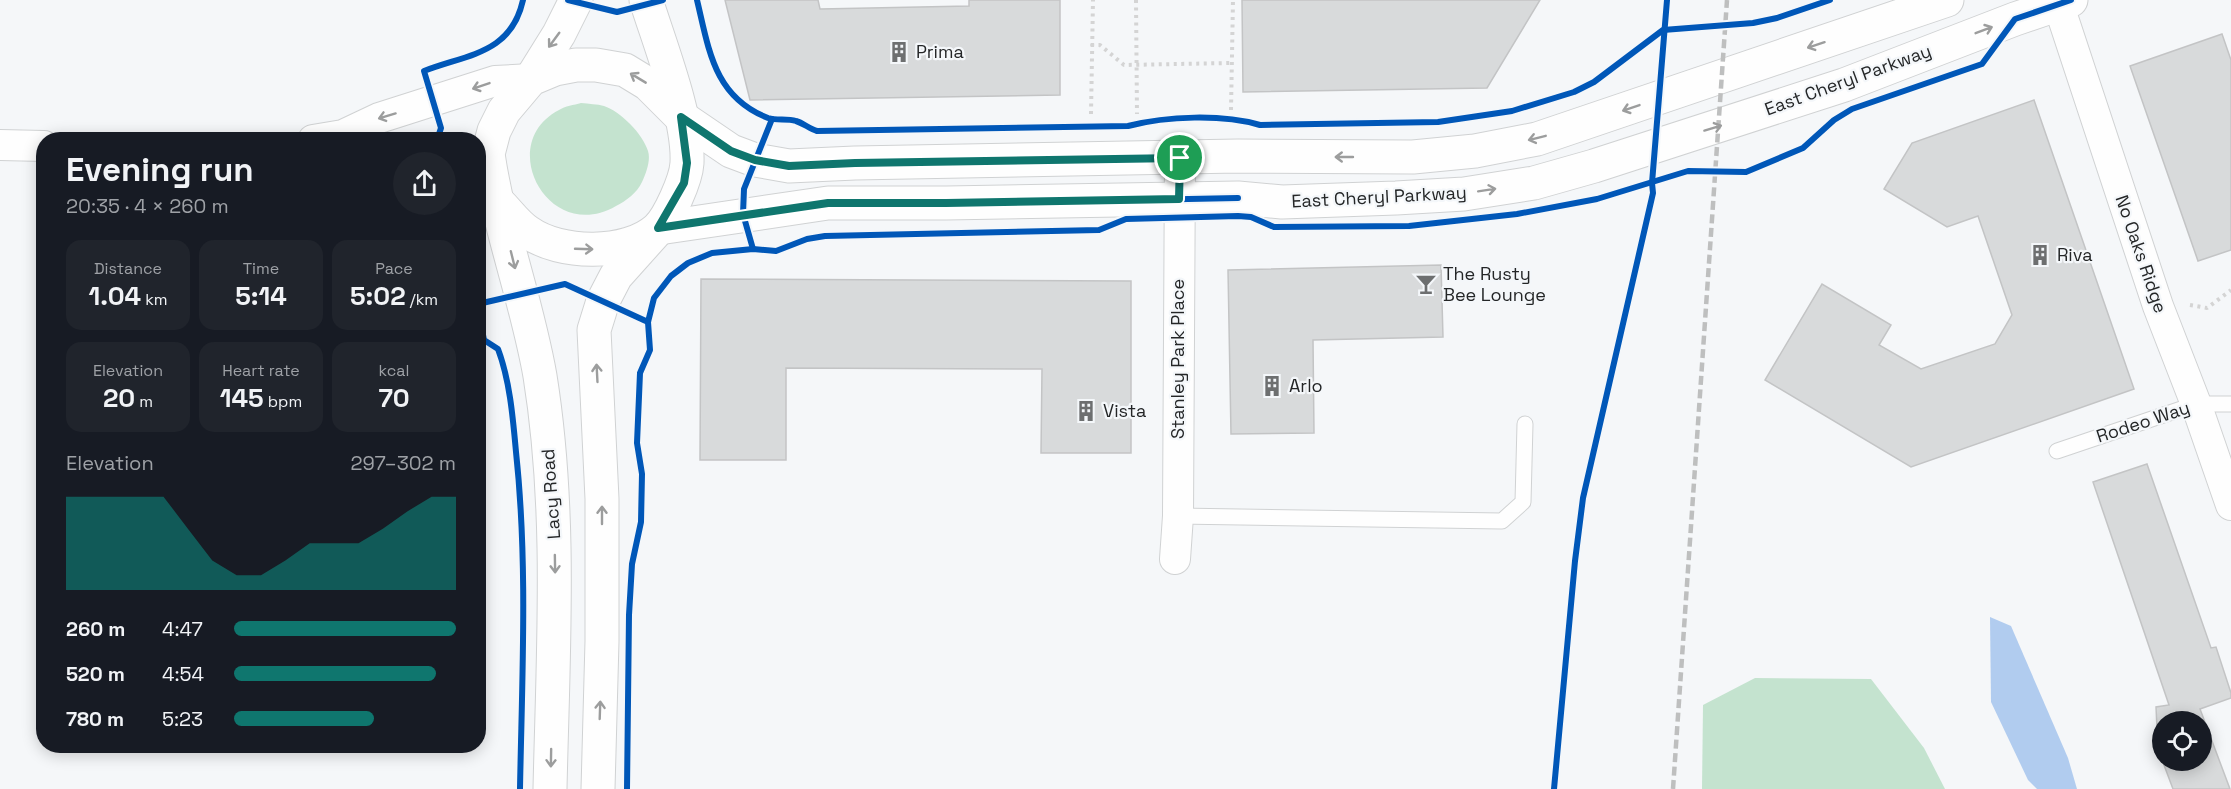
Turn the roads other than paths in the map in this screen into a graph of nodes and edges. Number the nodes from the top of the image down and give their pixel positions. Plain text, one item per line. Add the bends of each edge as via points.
1 (576, 0) edge
2 (646, 0) edge
3 (1947, 0) edge
4 (2062, 1) edge
5 (531, 79) junction
6 (681, 117) junction
7 (357, 132) edge
8 (0, 145) edge
9 (36, 146) edge
10 (1180, 158) junction
11 (489, 194) edge
12 (1179, 199) junction
13 (658, 228) junction
14 (2196, 404) junction
15 (2231, 404) edge
16 (1525, 424) dead end
17 (2057, 451) dead end
18 (2231, 505) edge
19 (1178, 516) junction
20 (1175, 559) dead end
21 (550, 789) edge
22 (598, 789) edge

1 -> 5 street
2 - 6 street
3 -> 10 street via 1537,139 1413,157
12 -> 4 street, East Cheryl Parkway via 1282,202 1396,198 1464,194 1534,183 1844,85
4 - 14 street, No Oaks Ridge via 2158,306
6 -> 5 street via 648,84 625,70 576,65
5 -> 7 street via 495,81 380,118
5 - 11 street via 504,111 494,131 488,154
6 - 10 street via 731,151 789,166
6 - 13 street via 687,163 684,183
8 - 9 street
10 - 12 street, Stanley Park Place
11 -> 13 street via 528,232 559,246 584,250 620,245 642,239
11 -> 21 street, Lacy Road via 539,374 551,471 556,621
12 - 13 street, East Cheryl Parkway via 828,203
12 - 19 street, Stanley Park Place
22 -> 13 street via 602,499 594,330 616,276
14 - 15 lane, Rodeo Way
14 - 17 lane, Rodeo Way
14 - 18 street, No Oaks Ridge
16 - 19 lane via 1523,502 1502,521
19 - 20 street, Stanley Park Place

